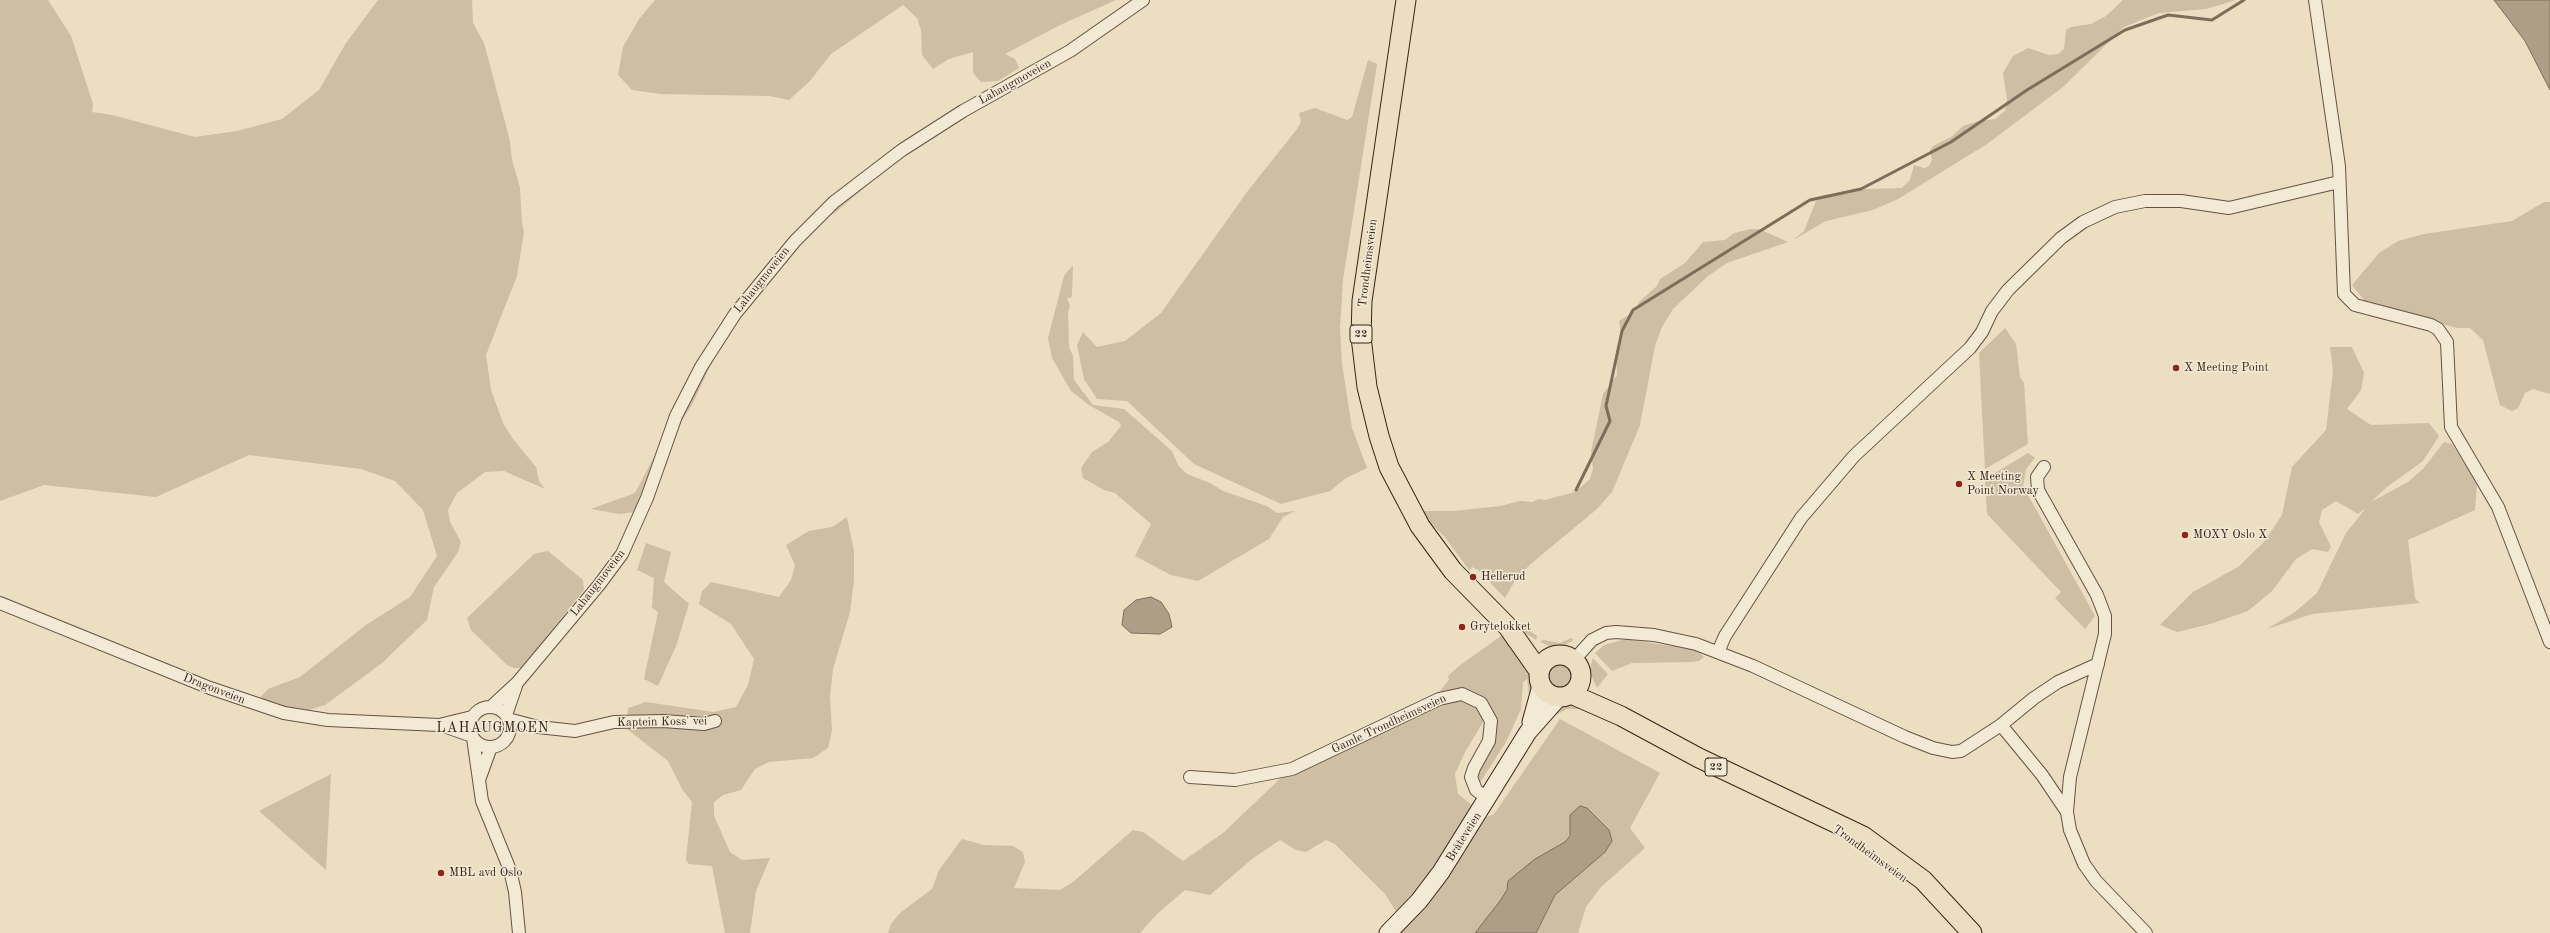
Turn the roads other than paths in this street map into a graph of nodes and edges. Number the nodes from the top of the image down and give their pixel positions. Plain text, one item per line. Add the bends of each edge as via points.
1 (1143, 0) edge
2 (1406, 0) edge
3 (2315, 0) edge
4 (2339, 182) junction
5 (2044, 467) dead end
6 (0, 603) edge
7 (1508, 627) junction
8 (2550, 642) edge
9 (1718, 652) junction
10 (1553, 656) junction
11 (1574, 660) junction
12 (2098, 664) junction
13 (1540, 679) junction
14 (517, 683) junction
15 (1570, 690) junction
16 (491, 706) junction
17 (472, 717) junction
18 (507, 717) junction
19 (715, 721) dead end
20 (439, 725) junction
21 (2002, 725) junction
22 (538, 727) junction
23 (1528, 732) junction
24 (508, 736) junction
25 (472, 737) junction
26 (491, 747) junction
27 (1190, 777) dead end
28 (479, 780) junction
29 (1488, 799) junction
30 (2067, 812) junction
31 (1813, 814) junction
32 (519, 933) edge
33 (1388, 933) edge
34 (1956, 933) edge
35 (1972, 933) edge
36 (2146, 933) edge

1 - 14 street, Lahaugmoveien via 1075,48 963,111 902,150 834,202 795,240 735,314 701,367 674,422 647,498 622,554 599,586
2 - 7 main road, Trondheimsveien / 22 via 1364,286 1361,337 1365,376 1384,452 1411,511 1453,571
3 - 4 street
4 - 8 street via 2344,294 2355,305 2431,325 2447,342 2451,427 2498,507
4 - 9 street via 2229,208 2182,201 2145,201 2115,207 2083,222 2061,238 2008,290 1970,348 1854,456 1801,518 1725,636
5 - 12 street via 2037,477 2038,490 2097,595 2105,616 2105,634
6 - 20 street, Dragonveien via 115,651 278,712 328,720
7 - 10 main road, Trondheimsveien / 22
7 - 13 main road, Trondheimsveien / 22
9 - 11 street via 1696,644 1654,635 1616,632 1606,633 1592,640
9 - 21 street via 1933,748 1961,751
10 - 11 main road, 22 via 1564,655
10 - 13 main road via 1542,664
11 - 15 main road via 1580,671
12 - 21 street via 2058,682
12 - 30 street via 2070,777
13 - 15 main road, 22 via 1549,694
13 - 23 main road, Bråteveien
14 - 16 street, Lahaugmoveien
14 - 18 street, Lahaugmoveien
15 - 23 main road, Bråteveien
15 - 31 main road, Trondheimsveien / 22
16 - 17 street via 480,709
16 - 18 street via 500,709
17 - 20 street, Dragonveien
17 - 25 street
18 - 22 street, Kaptein Koss' vei
18 - 24 street
19 - 22 street, Kaptein Koss' vei via 704,724 614,722 575,731
20 - 25 street, Dragonveien
21 - 30 street via 2042,775
22 - 24 street, Kaptein Koss' vei
23 - 29 main road, Bråteveien
24 - 26 street via 501,744
25 - 26 street via 481,745
25 - 28 street
26 - 28 street
27 - 29 street, Gamle Trondheimsveien via 1235,780 1292,769 1439,699 1462,694 1480,703 1490,720 1489,741 1471,777 1476,790
28 - 32 street via 484,811 510,870
29 - 33 main road, Bråteveien via 1438,877
30 - 36 street via 2070,830 2084,864 2110,897
31 - 34 main road, Trondheimsveien / 22 via 1903,877
31 - 35 main road, Trondheimsveien / 22 via 1851,829 1888,852 1936,892

